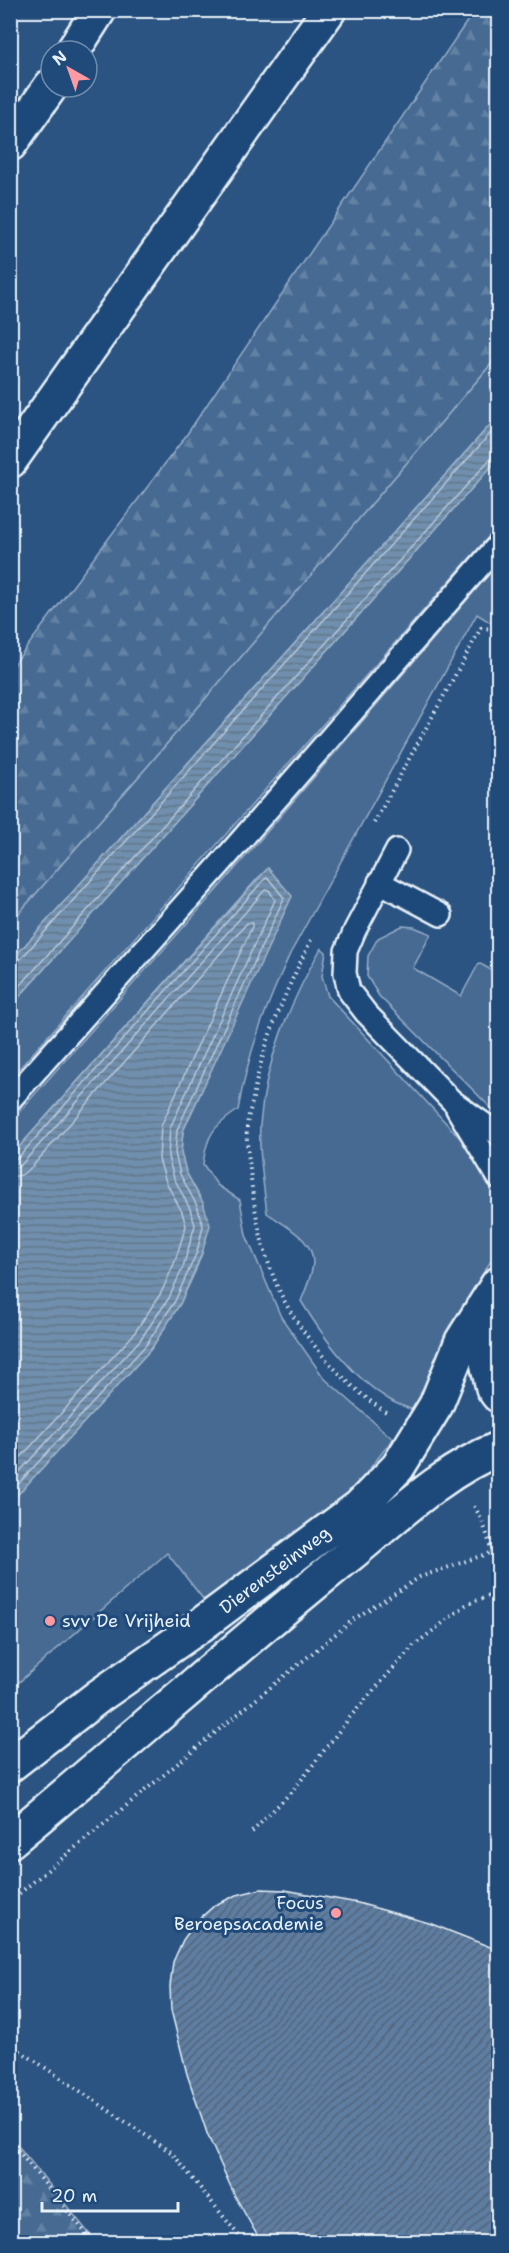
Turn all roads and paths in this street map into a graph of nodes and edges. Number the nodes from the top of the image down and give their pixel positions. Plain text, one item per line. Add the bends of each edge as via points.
1 (99, 10) edge
2 (329, 10) edge
3 (81, 39) edge
4 (42, 99) edge
5 (10, 144) edge
6 (10, 460) edge
7 (498, 545) edge
8 (498, 629) edge
9 (369, 833) dead end
10 (397, 850) dead end
11 (379, 882) junction
12 (441, 915) dead end
13 (313, 936) dead end
14 (10, 1100) edge
15 (452, 1101) junction
16 (498, 1134) edge
17 (498, 1177) edge
18 (498, 1284) edge
19 (477, 1319) junction
20 (498, 1395) edge
21 (418, 1434) junction
22 (498, 1449) edge
23 (454, 1473) junction
24 (498, 1550) edge
25 (492, 1552) junction
26 (498, 1582) edge
27 (498, 1592) edge
28 (10, 1765) edge
29 (252, 1832) dead end
30 (10, 1841) edge
31 (10, 1901) edge
32 (10, 2044) edge
33 (10, 2141) edge
34 (93, 2242) edge
35 (244, 2242) edge

1 - 3 main road
2 - 6 main road
4 - 5 main road
7 - 14 lane
8 - 9 path via 481,628
10 - 11 lane
11 - 12 lane
11 - 15 lane via 346,951 349,991
13 - 21 path via 283,998 255,1088 247,1130 254,1206 279,1290 309,1338 340,1376
15 - 16 lane
15 - 17 lane
18 - 19 main road, Dierensteinweg
19 - 20 main road via 492,1388
19 - 21 main road, Dierensteinweg via 462,1341 436,1405
21 - 28 main road, Dierensteinweg via 398,1467 359,1507
22 - 23 main road, Dierensteinweg
23 - 25 path via 480,1515
23 - 30 main road, Dierensteinweg via 302,1593
24 - 25 path
25 - 26 path
25 - 31 path via 420,1577 354,1618
27 - 29 path via 466,1605 413,1646 350,1717 295,1788
32 - 35 path via 172,2153
33 - 34 path

